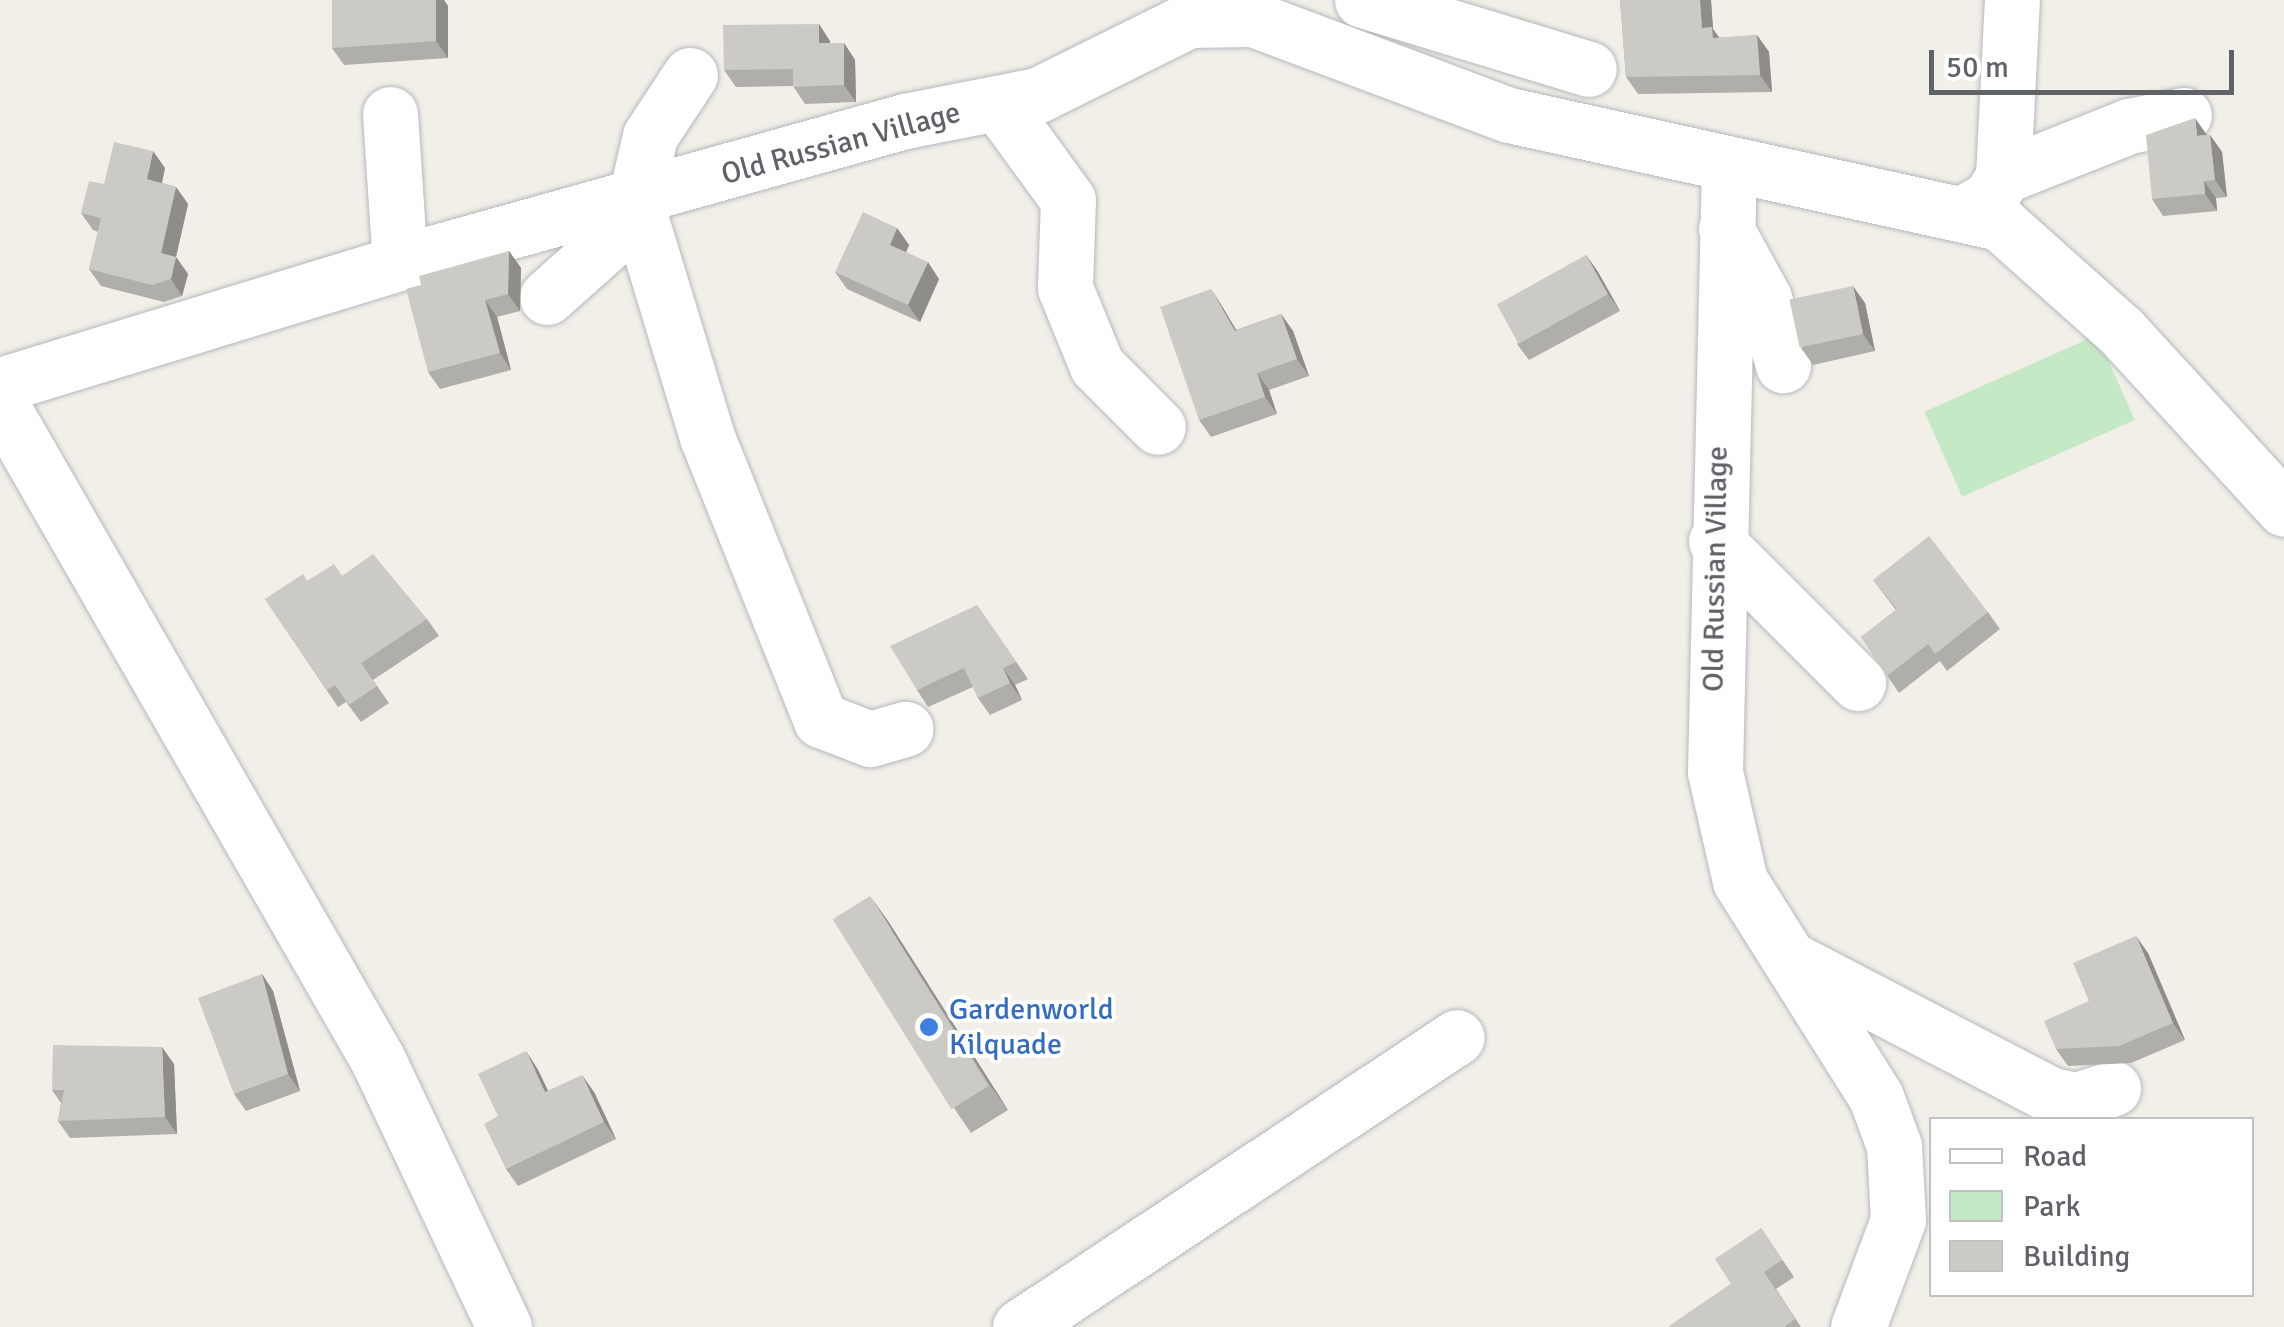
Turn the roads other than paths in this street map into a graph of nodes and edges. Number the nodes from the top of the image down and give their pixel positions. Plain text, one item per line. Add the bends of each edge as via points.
1 (1362, 0) edge
2 (2012, 0) edge
3 (1281, 12) edge
4 (1588, 69) dead end
5 (690, 75) dead end
6 (999, 106) junction
7 (390, 114) dead end
8 (2184, 115) dead end
9 (1728, 164) junction
10 (1984, 194) junction
11 (637, 207) junction
12 (1726, 230) junction
13 (400, 263) junction
14 (547, 296) dead end
15 (1783, 365) dead end
16 (0, 386) edge
17 (0, 403) edge
18 (1158, 427) dead end
19 (2284, 509) edge
20 (1716, 541) junction
21 (1858, 684) dead end
22 (906, 729) dead end
23 (1787, 958) junction
24 (1457, 1037) dead end
25 (2114, 1088) dead end
26 (489, 1325) edge
27 (1020, 1327) edge
28 (1858, 1327) edge

1 - 4 street
2 - 10 street
3 - 6 street, Old Russian Village via 1189,20
3 - 9 street, Old Russian Village via 1509,116
5 - 11 street via 650,136
6 - 11 street, Old Russian Village via 906,121
6 - 18 street via 1068,200 1065,288 1097,366
7 - 13 street
8 - 10 street
9 - 10 street, Old Russian Village
9 - 12 street, Old Russian Village
10 - 19 street, Old Russian Village
11 - 13 street, Old Russian Village
11 - 14 street
11 - 22 street via 708,437 806,695 835,728 870,739
12 - 15 street via 1764,298
12 - 20 street, Old Russian Village
13 - 16 street, Old Russian Village
17 - 26 street via 378,1060
20 - 21 street
20 - 23 street, Old Russian Village via 1712,663 1724,842
23 - 25 street via 2051,1095 2078,1100
23 - 28 street, Old Russian Village via 1876,1097 1901,1182 1881,1281
24 - 27 street

